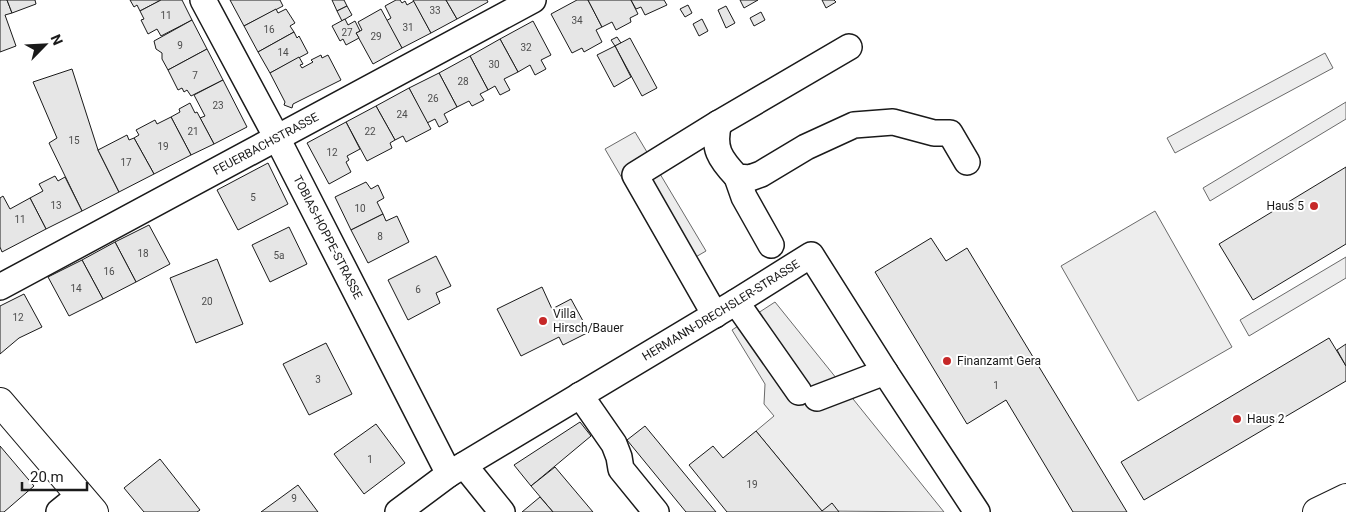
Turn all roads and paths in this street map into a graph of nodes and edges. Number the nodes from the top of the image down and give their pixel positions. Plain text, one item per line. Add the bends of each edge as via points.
1 (203, 0) edge
2 (533, 0) edge
3 (848, 47) dead end
4 (719, 123) junction
5 (276, 138) junction
6 (967, 162) dead end
7 (738, 177) junction
8 (771, 245) dead end
9 (0, 287) edge
10 (726, 308) junction
11 (885, 372) junction
12 (580, 395) junction
13 (0, 402) edge
14 (456, 470) junction
15 (1346, 498) edge
16 (78, 506) edge
17 (398, 512) edge
18 (502, 512) edge
19 (656, 512) edge
20 (977, 512) edge
21 (1318, 512) edge

1 - 5 street, TOBIAS-HOPPE-STRASSE
2 - 5 street, FEUERBACHSTRASSE
3 - 4 street
4 - 7 street via 716,136 718,153
4 - 10 street via 635,175
5 - 9 street, FEUERBACHSTRASSE
5 - 14 street, TOBIAS-HOPPE-STRASSE
6 - 7 street via 950,133 934,133 893,122 854,125 806,147 761,174 750,178
7 - 8 street via 744,197
10 - 11 street via 808,395
10 - 11 street, HERMANN-DRECHSLER-STRASSE via 811,255
10 - 12 street, HERMANN-DRECHSLER-STRASSE
11 - 20 street, HERMANN-DRECHSLER-STRASSE
12 - 14 street, HERMANN-DRECHSLER-STRASSE
12 - 19 street via 614,444 621,469
13 - 16 main road
14 - 17 street, HERMANN-DRECHSLER-STRASSE
14 - 18 street, TOBIAS-HOPPE-STRASSE
15 - 21 main road

